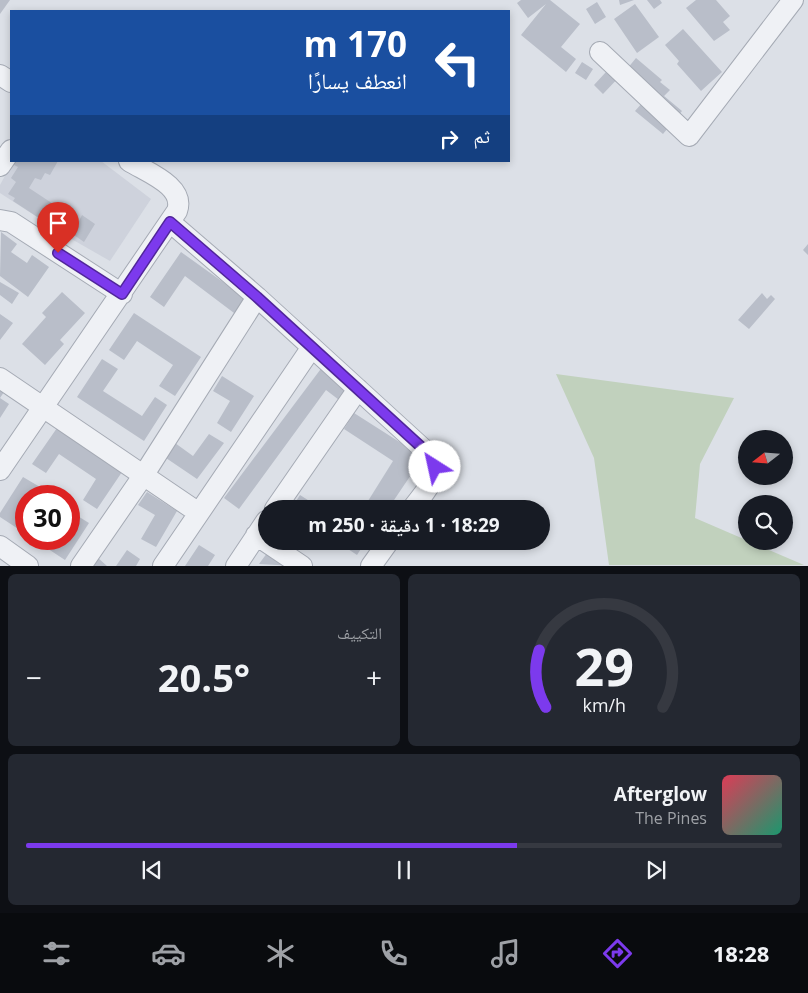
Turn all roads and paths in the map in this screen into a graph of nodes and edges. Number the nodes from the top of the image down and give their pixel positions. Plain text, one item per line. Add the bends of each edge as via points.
1 (793, 0) edge
2 (600, 52) dead end
3 (10, 151) edge
4 (131, 162) edge
5 (0, 166) edge
6 (0, 220) edge
7 (170, 222) junction
8 (122, 294) junction
9 (257, 297) junction
10 (312, 347) junction
11 (0, 378) edge
12 (358, 389) junction
13 (42, 407) junction
14 (0, 470) edge
15 (143, 476) junction
16 (281, 500) edge
17 (418, 500) edge
18 (199, 513) junction
19 (258, 533) edge
20 (0, 546) edge
21 (285, 550) edge
22 (383, 550) edge
23 (28, 566) edge
24 (81, 566) edge
25 (163, 566) edge
26 (236, 566) edge
27 (302, 566) edge
28 (371, 566) edge

1 - 2 street via 688,136
3 - 5 street
4 - 7 street via 176,192 179,206
6 - 8 street via 11,222
7 - 8 street
7 - 9 street
8 - 13 street
9 - 10 street
9 - 15 street
10 - 12 street
10 - 18 street
11 - 13 street
12 - 16 street
12 - 17 street via 434,460 433,479
13 - 14 street
13 - 15 street
15 - 18 street
15 - 24 street
18 - 25 street
19 - 26 street
20 - 23 street
21 - 27 street
22 - 28 street

